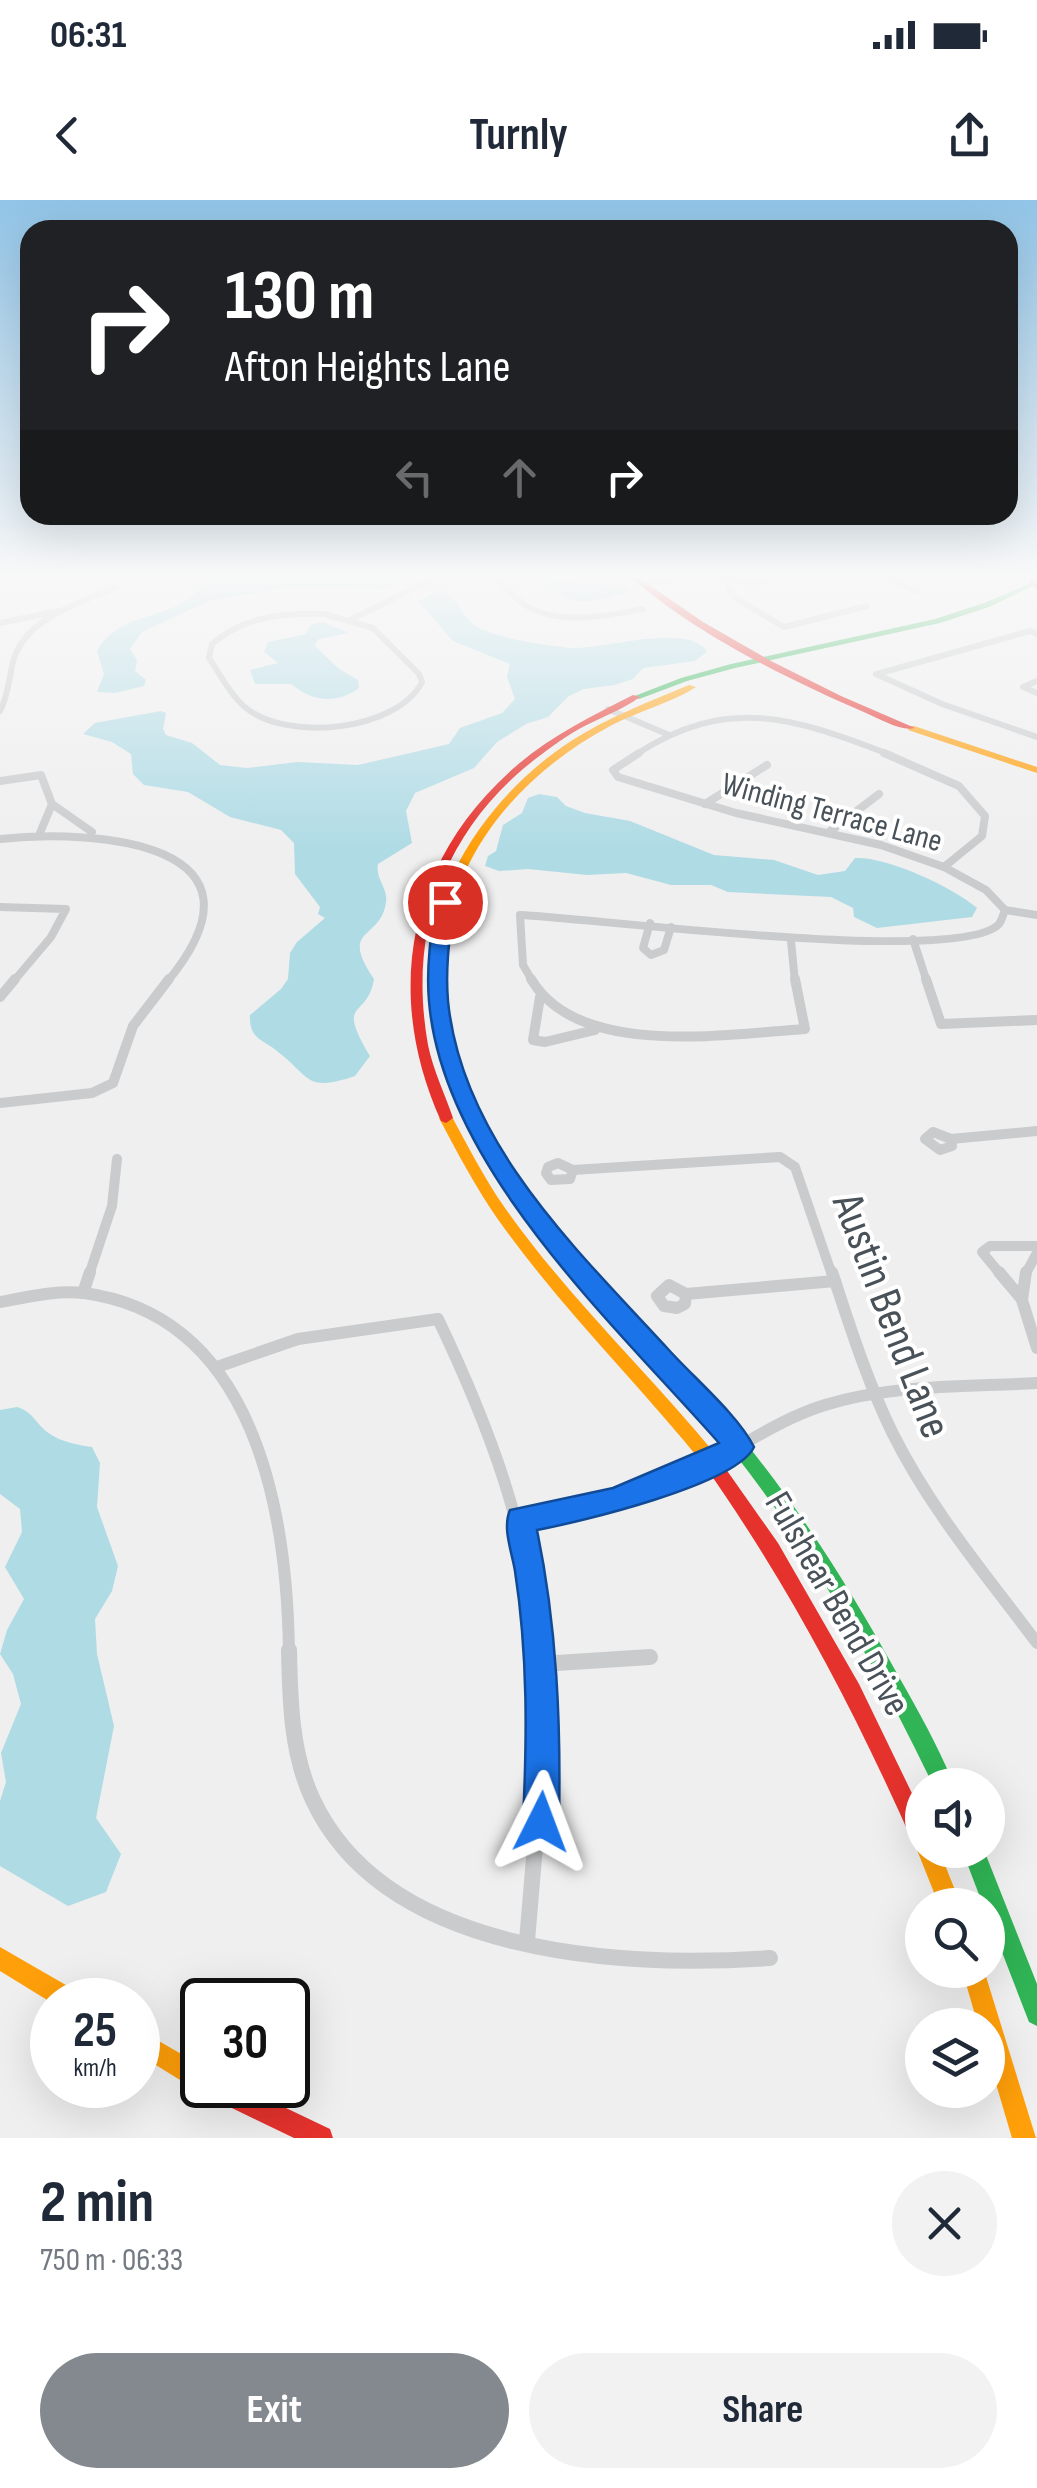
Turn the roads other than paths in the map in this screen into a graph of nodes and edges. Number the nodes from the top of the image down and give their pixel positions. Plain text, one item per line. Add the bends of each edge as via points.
1 (14, 668) edge
2 (218, 668) edge
3 (414, 668) edge
4 (740, 668) edge
5 (785, 668) edge
6 (897, 668) edge
7 (1037, 681) edge
8 (1037, 693) edge
9 (0, 711) edge
10 (614, 712) junction
11 (669, 735) junction
12 (1037, 736) edge
13 (767, 765) dead end
14 (1037, 770) edge
15 (0, 780) edge
16 (879, 794) dead end
17 (52, 804) junction
18 (706, 804) junction
19 (468, 816) junction
20 (487, 819) junction
21 (829, 832) junction
22 (40, 833) junction
23 (100, 835) junction
24 (0, 839) edge
25 (942, 868) junction
26 (0, 907) edge
27 (1006, 910) junction
28 (1037, 915) edge
29 (650, 924) junction
30 (671, 927) junction
31 (914, 939) junction
32 (791, 941) junction
33 (437, 960) junction
34 (414, 961) junction
35 (0, 997) edge
36 (540, 997) junction
37 (1037, 1020) edge
38 (601, 1029) junction
39 (0, 1103) edge
40 (1037, 1131) edge
41 (951, 1139) dead end
42 (117, 1159) dead end
43 (573, 1170) dead end
44 (516, 1193) junction
45 (492, 1202) junction
46 (1037, 1250) edge
47 (835, 1281) junction
48 (82, 1293) junction
49 (686, 1294) dead end
50 (1021, 1298) junction
51 (0, 1302) edge
52 (1037, 1348) edge
53 (217, 1367) junction
54 (1037, 1383) edge
55 (875, 1394) junction
56 (740, 1447) junction
57 (711, 1462) junction
58 (520, 1520) junction
59 (1037, 1642) edge
60 (650, 1657) dead end
61 (541, 1664) junction
62 (936, 1768) edge
63 (905, 1798) edge
64 (980, 1868) edge
65 (527, 1941) junction
66 (0, 1958) edge
67 (770, 1958) dead end
68 (33, 1978) edge
69 (978, 1988) edge
70 (1037, 2014) edge
71 (259, 2108) edge
72 (321, 2138) edge
73 (1024, 2138) edge

1 - 9 street
2 - 3 street via 246,708 270,719 323,726 380,718 407,704 422,682
4 - 10 main road, Fulshear Bend Drive via 682,680
5 - 14 main road via 876,713
6 - 12 street via 876,674
7 - 8 street via 1023,687
10 - 11 street
10 - 19 main road, Fulshear Bend Drive via 537,750
10 - 20 main road, Fulshear Bend Drive via 538,766
11 - 18 street, Winding Terrace Lane via 613,770 618,778
11 - 25 street via 708,720 778,716 962,788 980,806 985,826 977,842
13 - 18 street
15 - 17 street via 38,774
16 - 21 street
17 - 22 street
17 - 23 street
18 - 21 street, Winding Terrace Lane
19 - 20 main road
19 - 34 main road, Fulshear Bend Drive via 430,882
20 - 33 main road, Fulshear Bend Drive via 450,888
21 - 25 street, Winding Terrace Lane
22 - 23 street
22 - 24 street
23 - 39 street via 171,858 198,885 202,925 133,1026 119,1072 104,1088
25 - 27 street, Winding Terrace Lane via 988,891
26 - 35 street via 66,909
27 - 28 street
27 - 31 street via 986,931
29 - 30 street
29 - 30 street via 642,948 651,954 664,950
29 - 36 street via 520,914 517,956
30 - 32 street
31 - 32 street
31 - 37 street via 941,1024
32 - 38 street via 806,1029 653,1036
33 - 34 main road
33 - 44 main road, Fulshear Bend Drive via 452,1064
34 - 45 main road, Fulshear Bend Drive via 416,1016 430,1078 452,1136
36 - 38 street
36 - 38 street via 534,1040
40 - 41 street
42 - 48 street via 112,1206
43 - 47 street, Austin Bend Lane via 765,1156 787,1160 800,1174
44 - 45 main road
44 - 56 main road, Fulshear Bend Drive
45 - 57 main road, Fulshear Bend Drive via 537,1264
46 - 50 street
46 - 50 street via 990,1246 982,1252
47 - 49 street
47 - 55 street, Austin Bend Lane
48 - 51 street
48 - 53 street via 158,1316
50 - 52 street
53 - 58 street via 289,1339 438,1319 482,1410
53 - 65 street via 246,1422 276,1506 297,1757 323,1819 362,1867 400,1896 446,1920
54 - 55 street
55 - 56 street via 813,1409
55 - 59 street, Austin Bend Lane via 933,1504
56 - 57 street
56 - 62 main road, Fulshear Bend Drive via 846,1600
57 - 58 street via 613,1502
57 - 63 main road, Fulshear Bend Drive via 817,1623
58 - 61 street
60 - 61 street
61 - 65 street via 544,1768
64 - 70 main road
65 - 67 street via 676,1961
66 - 68 main road
69 - 73 main road
71 - 72 main road

